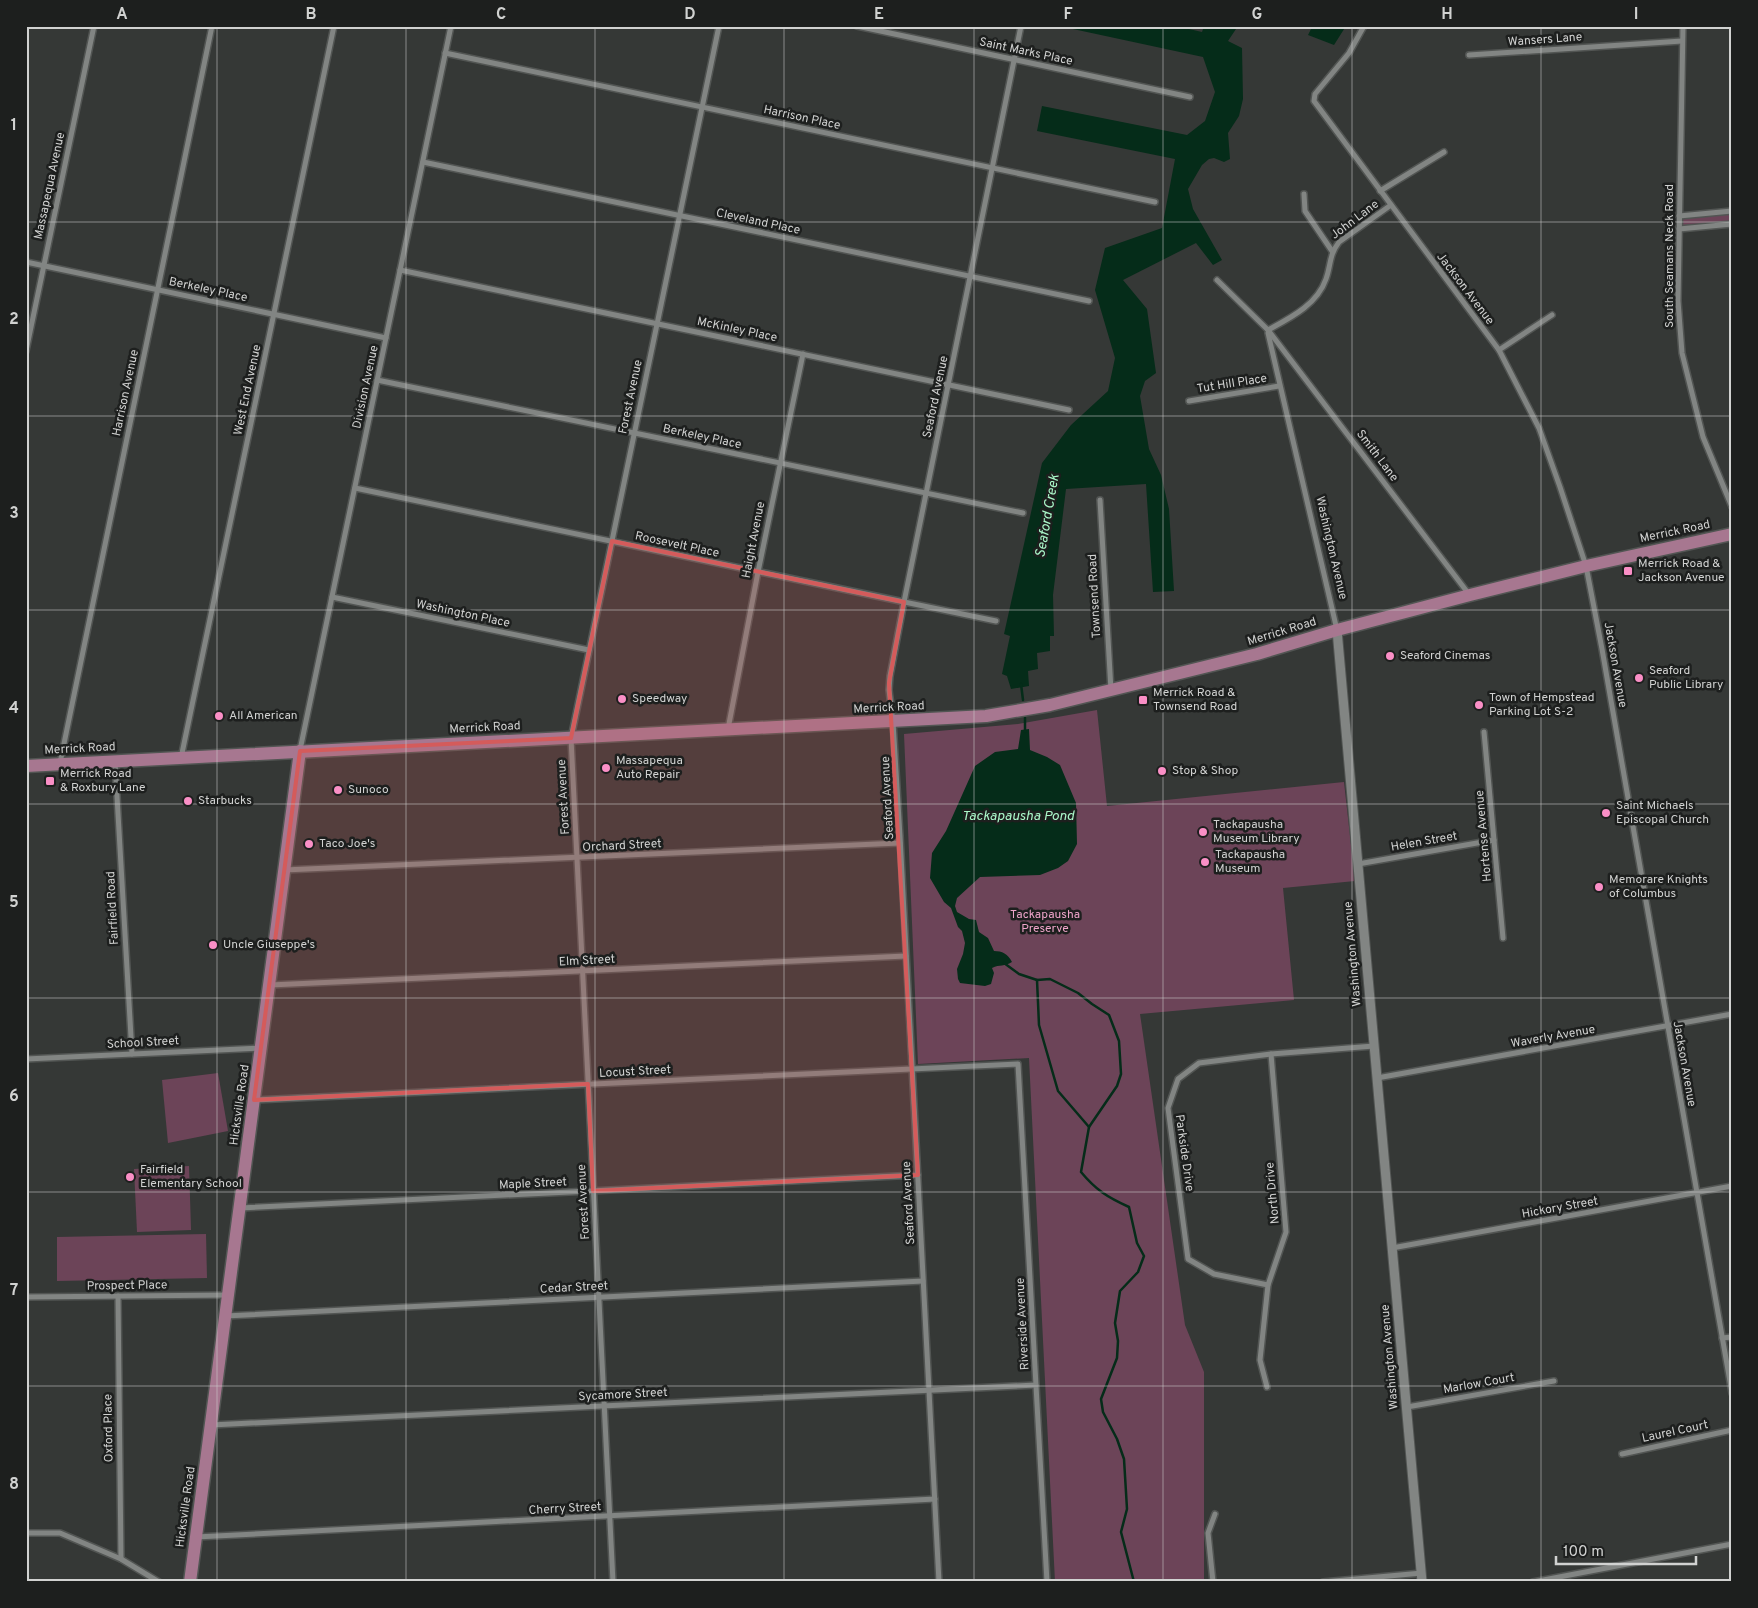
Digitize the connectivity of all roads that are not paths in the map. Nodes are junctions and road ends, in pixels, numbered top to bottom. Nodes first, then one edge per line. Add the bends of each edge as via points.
1 (94, 26) edge
2 (212, 26) edge
3 (334, 26) edge
4 (451, 26) edge
5 (719, 26) edge
6 (857, 26) edge
7 (1021, 26) edge
8 (1364, 26) edge
9 (1682, 26) edge
10 (1682, 41) junction
11 (445, 53) junction
12 (1470, 55) dead end
13 (1014, 60) junction
14 (1190, 97) dead end
15 (702, 107) junction
16 (1444, 152) dead end
17 (422, 162) junction
18 (992, 168) junction
19 (1380, 190) junction
20 (1304, 194) dead end
21 (1155, 202) dead end
22 (1391, 205) junction
23 (1732, 211) edge
24 (680, 216) junction
25 (1679, 216) junction
26 (1732, 224) edge
27 (1679, 229) junction
28 (1332, 251) junction
29 (26, 262) edge
30 (44, 266) junction
31 (400, 270) junction
32 (970, 276) junction
33 (1217, 280) dead end
34 (158, 290) junction
35 (1089, 301) dead end
36 (274, 314) junction
37 (1552, 315) dead end
38 (657, 324) junction
39 (1268, 330) junction
40 (386, 338) junction
41 (1499, 350) junction
42 (26, 351) edge
43 (803, 354) junction
44 (377, 380) junction
45 (948, 384) junction
46 (1279, 386) junction
47 (1189, 401) dead end
48 (1069, 410) dead end
49 (634, 433) junction
50 (780, 464) junction
51 (355, 488) junction
52 (926, 493) junction
53 (1100, 500) dead end
54 (1732, 507) edge
55 (1023, 513) dead end
56 (1732, 534) edge
57 (612, 542) junction
58 (1586, 566) junction
59 (758, 572) junction
60 (1470, 595) junction
61 (332, 597) junction
62 (904, 602) junction
63 (996, 621) dead end
64 (1337, 630) junction
65 (589, 650) junction
66 (1111, 690) junction
67 (893, 722) junction
68 (728, 730) junction
69 (1484, 732) dead end
70 (571, 738) junction
71 (300, 751) junction
72 (181, 758) junction
73 (115, 761) junction
74 (60, 764) junction
75 (26, 766) edge
76 (1494, 840) junction
77 (900, 843) junction
78 (577, 858) junction
79 (1358, 864) junction
80 (284, 870) junction
81 (1502, 938) dead end
82 (906, 956) junction
83 (582, 971) junction
84 (269, 985) junction
85 (1732, 1014) edge
86 (1668, 1026) junction
87 (1374, 1046) junction
88 (261, 1048) junction
89 (132, 1054) junction
90 (1271, 1054) junction
91 (26, 1059) edge
92 (1018, 1064) joint
93 (912, 1068) junction
94 (1377, 1078) junction
95 (588, 1084) junction
96 (254, 1100) junction
97 (918, 1175) junction
98 (1732, 1186) edge
99 (593, 1191) junction
100 (1697, 1193) junction
101 (240, 1208) junction
102 (1392, 1248) junction
103 (923, 1281) junction
104 (1268, 1285) junction
105 (228, 1295) junction
106 (118, 1296) junction
107 (598, 1297) junction
108 (26, 1298) edge
109 (226, 1316) junction
110 (1732, 1337) edge
111 (1722, 1338) junction
112 (1554, 1381) dead end
113 (1036, 1385) junction
114 (1266, 1387) dead end
115 (929, 1390) junction
116 (1732, 1393) edge
117 (604, 1406) junction
118 (1407, 1407) junction
119 (211, 1425) junction
120 (1732, 1430) edge
121 (1622, 1454) dead end
122 (935, 1499) junction
123 (1215, 1514) dead end
124 (609, 1517) junction
125 (26, 1533) edge
126 (196, 1536) junction
127 (1732, 1544) edge
128 (121, 1559) junction
129 (1422, 1578) edge
130 (159, 1582) edge
131 (190, 1582) edge
132 (613, 1582) edge
133 (939, 1582) edge
134 (1047, 1582) edge
135 (1213, 1582) edge
136 (1323, 1582) edge
137 (1533, 1582) edge

1 - 30 street, Massapequa Avenue
2 - 34 street, Harrison Avenue
3 - 36 street, West End Avenue
4 - 11 street, Division Avenue
5 - 15 street, Forest Avenue
6 - 13 street, Saint Marks Place
7 - 13 street, Seaford Avenue
8 - 19 street, Jackson Avenue via 1349,53 1315,94 1314,101
9 - 10 street, South Seamans Neck Road
10 - 12 street, Wansers Lane
10 - 25 street, South Seamans Neck Road
11 - 15 street, Harrison Place
11 - 17 street, Division Avenue
13 - 14 street, Saint Marks Place
13 - 18 street, Seaford Avenue
15 - 18 street, Harrison Place
15 - 24 street, Forest Avenue
16 - 19 street
17 - 24 street, Cleveland Place
17 - 31 street, Division Avenue
18 - 21 street, Harrison Place
18 - 32 street, Seaford Avenue
19 - 22 street, Jackson Avenue
20 - 28 street, John Lane via 1305,211
22 - 28 street, John Lane via 1339,242
22 - 41 street, Jackson Avenue
23 - 25 street
24 - 32 street, Cleveland Place
24 - 38 street, Forest Avenue
25 - 27 street, South Seamans Neck Road
26 - 27 street
27 - 54 street, South Seamans Neck Road via 1678,301 1682,353 1702,437
28 - 39 street, John Lane via 1327,278 1315,298 1299,312
29 - 30 street, Berkeley Place
30 - 34 street, Berkeley Place
30 - 42 street, Massapequa Avenue
31 - 38 street, McKinley Place
31 - 40 street, Division Avenue
32 - 35 street, Cleveland Place
32 - 45 street, Seaford Avenue
33 - 39 street, Smith Lane
34 - 36 street, Berkeley Place
34 - 74 street, Harrison Avenue
36 - 40 street, Berkeley Place
36 - 72 street, West End Avenue
37 - 41 street
38 - 43 street, McKinley Place
38 - 49 street, Forest Avenue
39 - 46 street, Washington Avenue
39 - 60 street, Smith Lane
40 - 44 street, Division Avenue
41 - 58 street, Jackson Avenue via 1539,428
43 - 45 street, McKinley Place
43 - 50 street, Haight Avenue
44 - 49 street, Berkeley Place
44 - 51 street, Division Avenue
45 - 48 street, McKinley Place
45 - 52 street, Seaford Avenue
46 - 47 street, Tut Hill Place
46 - 64 street, Washington Avenue
49 - 50 street, Berkeley Place
49 - 57 street, Forest Avenue
50 - 52 street, Berkeley Place
50 - 59 street, Haight Avenue
51 - 57 street, Roosevelt Place
51 - 61 street, Division Avenue
52 - 55 street, Berkeley Place
52 - 62 street, Seaford Avenue
53 - 66 street, Townsend Road
56 - 58 main road, Merrick Road
57 - 59 street, Roosevelt Place
57 - 65 street, Forest Avenue
58 - 60 main road, Merrick Road
58 - 86 street, Jackson Avenue
59 - 62 street, Roosevelt Place
59 - 68 street, Haight Avenue
60 - 64 main road, Merrick Road
61 - 65 street, Washington Place
61 - 71 street, Division Avenue
62 - 63 street, Roosevelt Place
62 - 67 street, Seaford Avenue via 889,683
64 - 66 main road, Merrick Road via 1257,654
64 - 79 street, Washington Avenue
65 - 70 street, Forest Avenue
66 - 67 main road, Merrick Road via 1045,707 986,716
67 - 68 main road, Merrick Road
67 - 77 street, Seaford Avenue
68 - 70 main road, Merrick Road
69 - 76 street, Hortense Avenue
70 - 71 main road, Merrick Road
70 - 78 street, Forest Avenue
71 - 72 main road, Merrick Road
71 - 80 main road, Hicksville Road
72 - 73 main road, Merrick Road
73 - 74 main road, Merrick Road
73 - 89 street, Fairfield Road
74 - 75 main road, Merrick Road
76 - 79 street, Helen Street
76 - 81 street, Hortense Avenue
77 - 78 street, Orchard Street
77 - 82 street, Seaford Avenue
78 - 80 street, Orchard Street
78 - 83 street, Forest Avenue
79 - 87 street, Washington Avenue
80 - 84 main road, Hicksville Road
82 - 83 street, Elm Street
82 - 93 street, Seaford Avenue
83 - 84 street, Elm Street
83 - 95 street, Forest Avenue
84 - 88 main road, Hicksville Road
85 - 86 street, Waverly Avenue
86 - 94 street, Waverly Avenue
86 - 100 street, Jackson Avenue
87 - 90 street, Parkside Drive
87 - 94 street, Washington Avenue
88 - 89 street, School Street
88 - 96 main road, Hicksville Road
89 - 91 street, School Street
90 - 104 street, North Drive via 1286,1232
90 - 104 street, Parkside Drive via 1199,1063 1178,1079 1168,1108 1188,1259 1214,1274
92 - 93 street, Locust Street
92 - 113 street, Riverside Avenue
93 - 95 street, Locust Street
93 - 97 street, Seaford Avenue
94 - 102 street, Washington Avenue
95 - 96 street, Locust Street
95 - 99 street, Forest Avenue
96 - 101 main road, Hicksville Road
97 - 99 street, Maple Street
97 - 103 street, Seaford Avenue
98 - 100 street, Hickory Street
99 - 101 street, Maple Street
99 - 107 street, Forest Avenue
100 - 102 street, Hickory Street
100 - 111 street, Jackson Avenue
101 - 105 main road, Hicksville Road
102 - 118 street, Washington Avenue
103 - 107 street, Cedar Street
103 - 115 street, Seaford Avenue
104 - 114 street, North Drive via 1260,1360
105 - 106 street, Prospect Place
105 - 109 main road, Hicksville Road
106 - 108 street, Prospect Place
106 - 128 street, Oxford Place
107 - 109 street, Cedar Street
107 - 117 street, Forest Avenue
109 - 119 main road, Hicksville Road
110 - 111 street
111 - 116 street, Jackson Avenue
112 - 118 street, Marlow Court
113 - 115 street, Sycamore Street
113 - 134 street, Riverside Avenue
115 - 117 street, Sycamore Street
115 - 122 street, Seaford Avenue
117 - 119 street, Sycamore Street
117 - 124 street, Forest Avenue
118 - 129 street, Washington Avenue
119 - 126 main road, Hicksville Road
120 - 121 street, Laurel Court
122 - 124 street, Cherry Street
122 - 133 street, Seaford Avenue
123 - 135 street via 1208,1533
124 - 126 street, Cherry Street
124 - 132 street, Forest Avenue
125 - 128 street via 60,1533
126 - 131 main road, Hicksville Road
127 - 137 street
128 - 130 street
129 - 136 street

